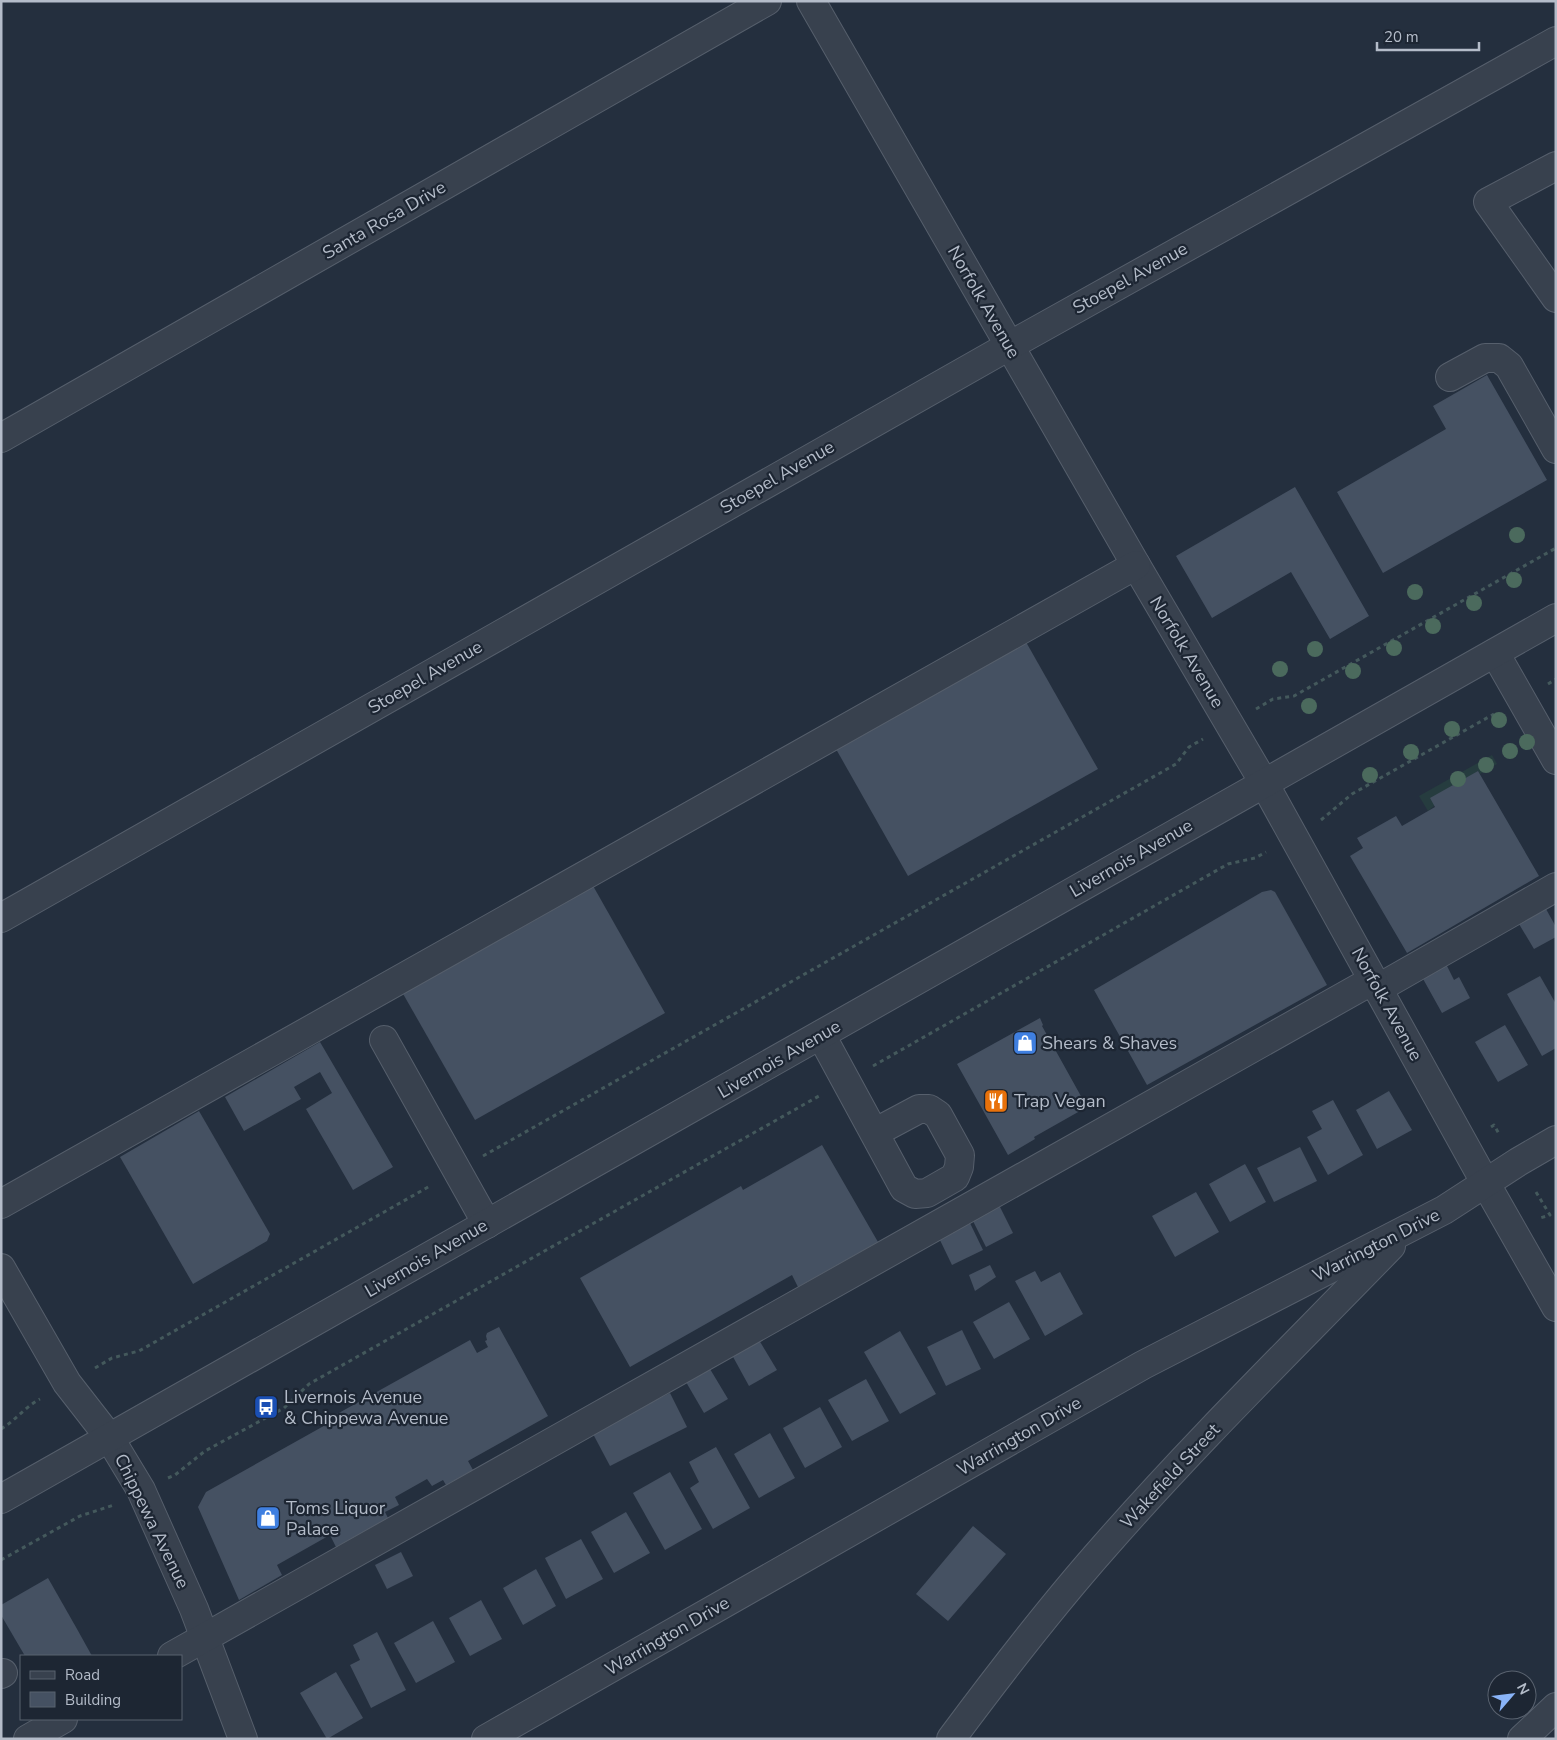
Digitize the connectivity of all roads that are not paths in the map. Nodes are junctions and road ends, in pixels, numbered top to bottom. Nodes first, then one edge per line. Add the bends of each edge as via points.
1 (766, 1) edge
2 (811, 1) edge
3 (1556, 41) edge
4 (1556, 166) edge
5 (1556, 298) edge
6 (1009, 346) junction
7 (1450, 377) dead end
8 (1, 438) edge
9 (1556, 449) edge
10 (1136, 566) junction
11 (1556, 618) edge
12 (1495, 653) junction
13 (1554, 751) edge
14 (1264, 783) junction
15 (1556, 887) edge
16 (1, 918) edge
17 (1375, 984) junction
18 (821, 1035) junction
19 (384, 1040) dead end
20 (874, 1133) dead end
21 (1556, 1140) edge
22 (1486, 1184) junction
23 (1, 1204) edge
24 (487, 1224) junction
25 (1407, 1229) junction
26 (1, 1268) edge
27 (1556, 1307) edge
28 (109, 1437) junction
29 (1, 1499) edge
30 (205, 1638) junction
31 (174, 1655) edge
32 (1556, 1707) edge
33 (61, 1720) edge
34 (28, 1739) edge
35 (243, 1739) edge
36 (486, 1739) edge
37 (951, 1739) edge
38 (1522, 1739) edge

1 - 8 street, Santa Rosa Drive
2 - 6 street, Norfolk Avenue
3 - 6 street, Stoepel Avenue
4 - 5 street via 1488,202
6 - 10 street, Norfolk Avenue
6 - 16 street, Stoepel Avenue
7 - 9 street via 1485,358 1499,358 1509,366
10 - 14 street, Norfolk Avenue
10 - 23 street
11 - 12 street, Livernois Avenue
12 - 13 street
12 - 14 street, Livernois Avenue
14 - 17 street, Norfolk Avenue
14 - 18 street, Livernois Avenue
15 - 17 street
17 - 22 street, Norfolk Avenue
17 - 30 street
18 - 20 street
18 - 24 street, Livernois Avenue
19 - 24 street
21 - 22 street, Warrington Drive
22 - 25 street, Warrington Drive
22 - 27 street, Norfolk Avenue
24 - 28 street, Livernois Avenue
25 - 36 street, Warrington Drive via 1143,1365
25 - 37 street, Wakefield Street via 1167,1477 1103,1548 1022,1644
26 - 28 street, Chippewa Avenue via 67,1383
28 - 29 street, Livernois Avenue
28 - 30 street, Chippewa Avenue via 141,1490
30 - 31 street
30 - 35 street, Chippewa Avenue
32 - 38 street
33 - 34 street

